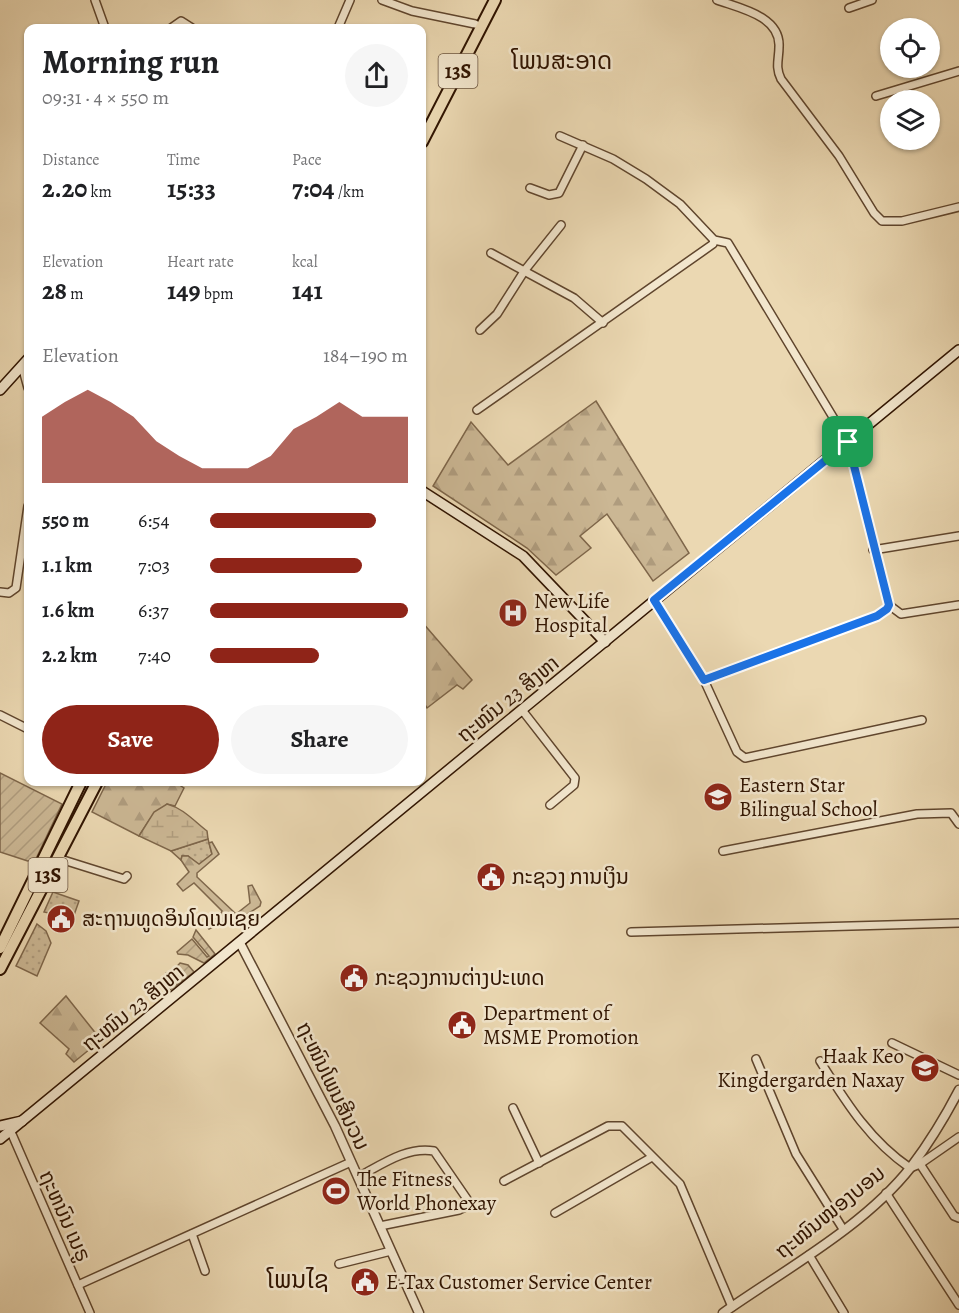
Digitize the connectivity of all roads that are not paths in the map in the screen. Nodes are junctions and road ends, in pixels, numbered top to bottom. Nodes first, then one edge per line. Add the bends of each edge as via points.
1 (350, 0) edge
2 (382, 0) edge
3 (487, 0) edge
4 (495, 0) edge
5 (717, 0) edge
6 (872, 0) edge
7 (98, 2) edge
8 (849, 9) dead end
9 (104, 24) edge
10 (340, 24) edge
11 (475, 24) junction
12 (959, 71) edge
13 (876, 96) dead end
14 (426, 118) edge
15 (426, 134) edge
16 (560, 136) dead end
17 (583, 145) junction
18 (530, 188) dead end
19 (959, 207) edge
20 (561, 225) dead end
21 (714, 240) junction
22 (491, 253) dead end
23 (525, 270) junction
24 (603, 323) junction
25 (480, 330) dead end
26 (959, 350) edge
27 (24, 363) edge
28 (0, 390) edge
29 (477, 410) dead end
30 (848, 442) junction
31 (426, 494) edge
32 (24, 532) edge
33 (959, 536) edge
34 (873, 550) junction
35 (0, 592) edge
36 (654, 600) junction
37 (889, 605) junction
38 (959, 605) edge
39 (604, 642) junction
40 (704, 680) junction
41 (522, 710) junction
42 (0, 715) edge
43 (922, 720) dead end
44 (24, 727) edge
45 (79, 786) edge
46 (95, 786) edge
47 (550, 805) dead end
48 (959, 824) edge
49 (723, 851) dead end
50 (57, 858) junction
51 (127, 876) dead end
52 (959, 924) edge
53 (16, 928) junction
54 (631, 932) dead end
55 (240, 943) junction
56 (0, 948) edge
57 (0, 969) edge
58 (892, 1043) dead end
59 (756, 1059) dead end
60 (820, 1061) dead end
61 (959, 1075) edge
62 (959, 1090) edge
63 (513, 1108) dead end
64 (24, 1121) junction
65 (0, 1126) edge
66 (11, 1132) junction
67 (959, 1137) edge
68 (0, 1139) edge
69 (652, 1157) junction
70 (351, 1162) junction
71 (539, 1163) junction
72 (920, 1164) junction
73 (910, 1168) junction
74 (358, 1177) junction
75 (504, 1181) dead end
76 (886, 1193) junction
77 (555, 1213) dead end
78 (959, 1218) edge
79 (380, 1226) junction
80 (843, 1229) junction
81 (192, 1234) junction
82 (391, 1251) junction
83 (809, 1255) junction
84 (339, 1264) dead end
85 (205, 1271) dead end
86 (78, 1285) junction
87 (959, 1305) edge
88 (732, 1307) junction
89 (90, 1313) edge
90 (419, 1313) edge
91 (723, 1313) edge
92 (844, 1313) edge

1 - 10 street
2 - 11 street via 412,11
3 - 11 highway, 13S
4 - 15 highway, 13S
5 - 19 street via 760,16 775,28 781,78 882,221 902,221
6 - 8 street
7 - 9 street
11 - 14 highway, 13S
12 - 13 street
16 - 17 street
17 - 18 street via 559,193 549,195
17 - 21 street via 646,179 680,204
20 - 23 street
21 - 24 street
21 - 30 street via 728,243
22 - 23 street
23 - 24 street via 574,298
23 - 25 street via 498,314
24 - 29 street
26 - 30 main road, ຖະໜົນ 23 ສິງຫາ
27 - 28 main road
30 - 34 street
30 - 36 main road, ຖະໜົນ 23 ສິງຫາ
31 - 39 main road via 524,556
32 - 35 street via 15,590
33 - 34 street
34 - 37 street
36 - 39 main road, ຖະໜົນ 23 ສິງຫາ
36 - 40 street
37 - 38 street via 901,614
37 - 40 street via 877,616
39 - 41 main road, ຖະໜົນ 23 ສິງຫາ
40 - 43 street via 737,752 745,758
41 - 47 street via 575,778 574,785
41 - 55 main road, ຖະໜົນ 23 ສິງຫາ
42 - 44 street
45 - 53 highway, 13S
46 - 50 highway, 13S
48 - 49 street via 951,813 917,814
50 - 51 street via 124,879
50 - 53 highway, 13S
52 - 54 street
53 - 56 highway, 13S
53 - 57 highway, 13S
55 - 64 main road, ຖະໜົນ 23 ສິງຫາ
55 - 70 street, ຖະໜົນໂພນສີນວນ
58 - 61 street
59 - 80 street via 796,1154
60 - 73 street via 862,1126 889,1154
62 - 73 street, ຖະໜົນໜອງບອນ via 945,1118
63 - 71 street
64 - 65 main road, ຖະໜົນ 23 ສິງຫາ
64 - 66 main road, ຖະໜົນ 23 ສິງຫາ
66 - 68 main road, ຖະໜົນ 23 ສິງຫາ
66 - 86 street, ຖະຫນົນ ເນຣູ
67 - 72 street
69 - 71 street via 622,1126 615,1124
69 - 77 street
69 - 88 street via 680,1184
70 - 74 street, ຖະໜົນໂພນສີນວນ
70 - 81 street
71 - 75 street
72 - 73 street
72 - 78 street
73 - 76 street, ຖະໜົນໜອງບອນ
74 - 79 street, ຖະໜົນໂພນສີນວນ
74 - 79 street via 410,1151 434,1151 467,1199 464,1209
76 - 80 street, ຖະໜົນໜອງບອນ
76 - 87 street
79 - 82 street, ຖະໜົນໂພນສີນວນ
80 - 83 street, ຖະໜົນໜອງບອນ
81 - 85 street
81 - 86 street
82 - 84 street
82 - 90 street, ຖະໜົນໂພນສີນວນ
83 - 88 street, ຖະໜົນໜອງບອນ
83 - 92 street
86 - 89 street, ຖະຫນົນ ເນຣູ
88 - 91 street, ຖະໜົນໜອງບອນ

